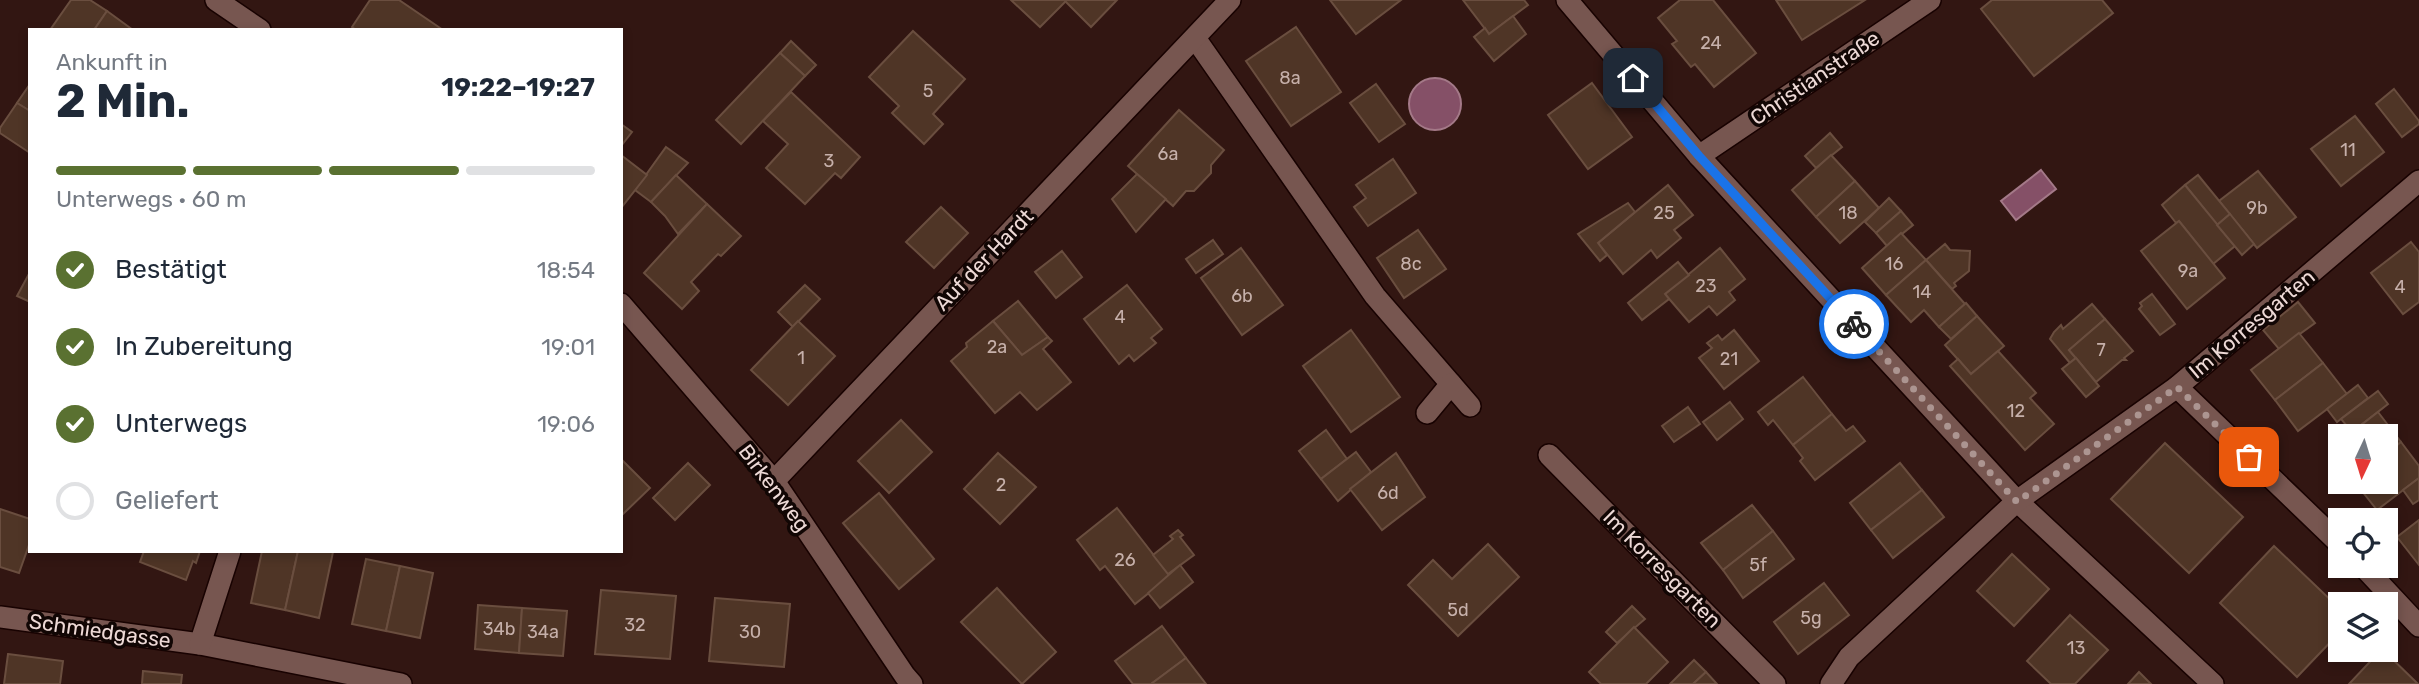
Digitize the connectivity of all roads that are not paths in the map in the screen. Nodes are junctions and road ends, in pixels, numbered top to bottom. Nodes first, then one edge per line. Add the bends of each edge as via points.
1 (216, 0) edge
2 (1230, 0) edge
3 (1567, 0) edge
4 (1930, 0) edge
5 (257, 28) edge
6 (1195, 38) junction
7 (1699, 156) junction
8 (2419, 181) edge
9 (623, 306) edge
10 (1451, 384) junction
11 (2177, 387) junction
12 (1471, 407) dead end
13 (1427, 413) dead end
14 (1549, 455) dead end
15 (774, 481) junction
16 (2017, 502) junction
17 (2328, 532) edge
18 (229, 553) edge
19 (2374, 578) edge
20 (0, 617) edge
21 (2419, 626) edge
22 (200, 644) junction
23 (401, 684) edge
24 (912, 684) edge
25 (1775, 684) edge
26 (1831, 684) edge
27 (2213, 684) edge

1 - 5 street
2 - 6 street, Auf der Hardt
3 - 7 street
4 - 7 street, Christianstraße
6 - 10 street via 1375,296
6 - 15 street, Auf der Hardt
7 - 16 street
8 - 11 street, Im Korresgarten
9 - 15 street, Birkenweg
10 - 12 street
10 - 13 street
11 - 16 street, Im Korresgarten
11 - 17 street
14 - 25 street, Im Korresgarten
15 - 24 street, Birkenweg
16 - 26 street, Im Korresgarten via 1849,657
16 - 27 street
18 - 22 street, Schmiedgasse
19 - 21 street
20 - 22 street, Schmiedgasse
22 - 23 street, Schmiedgasse

